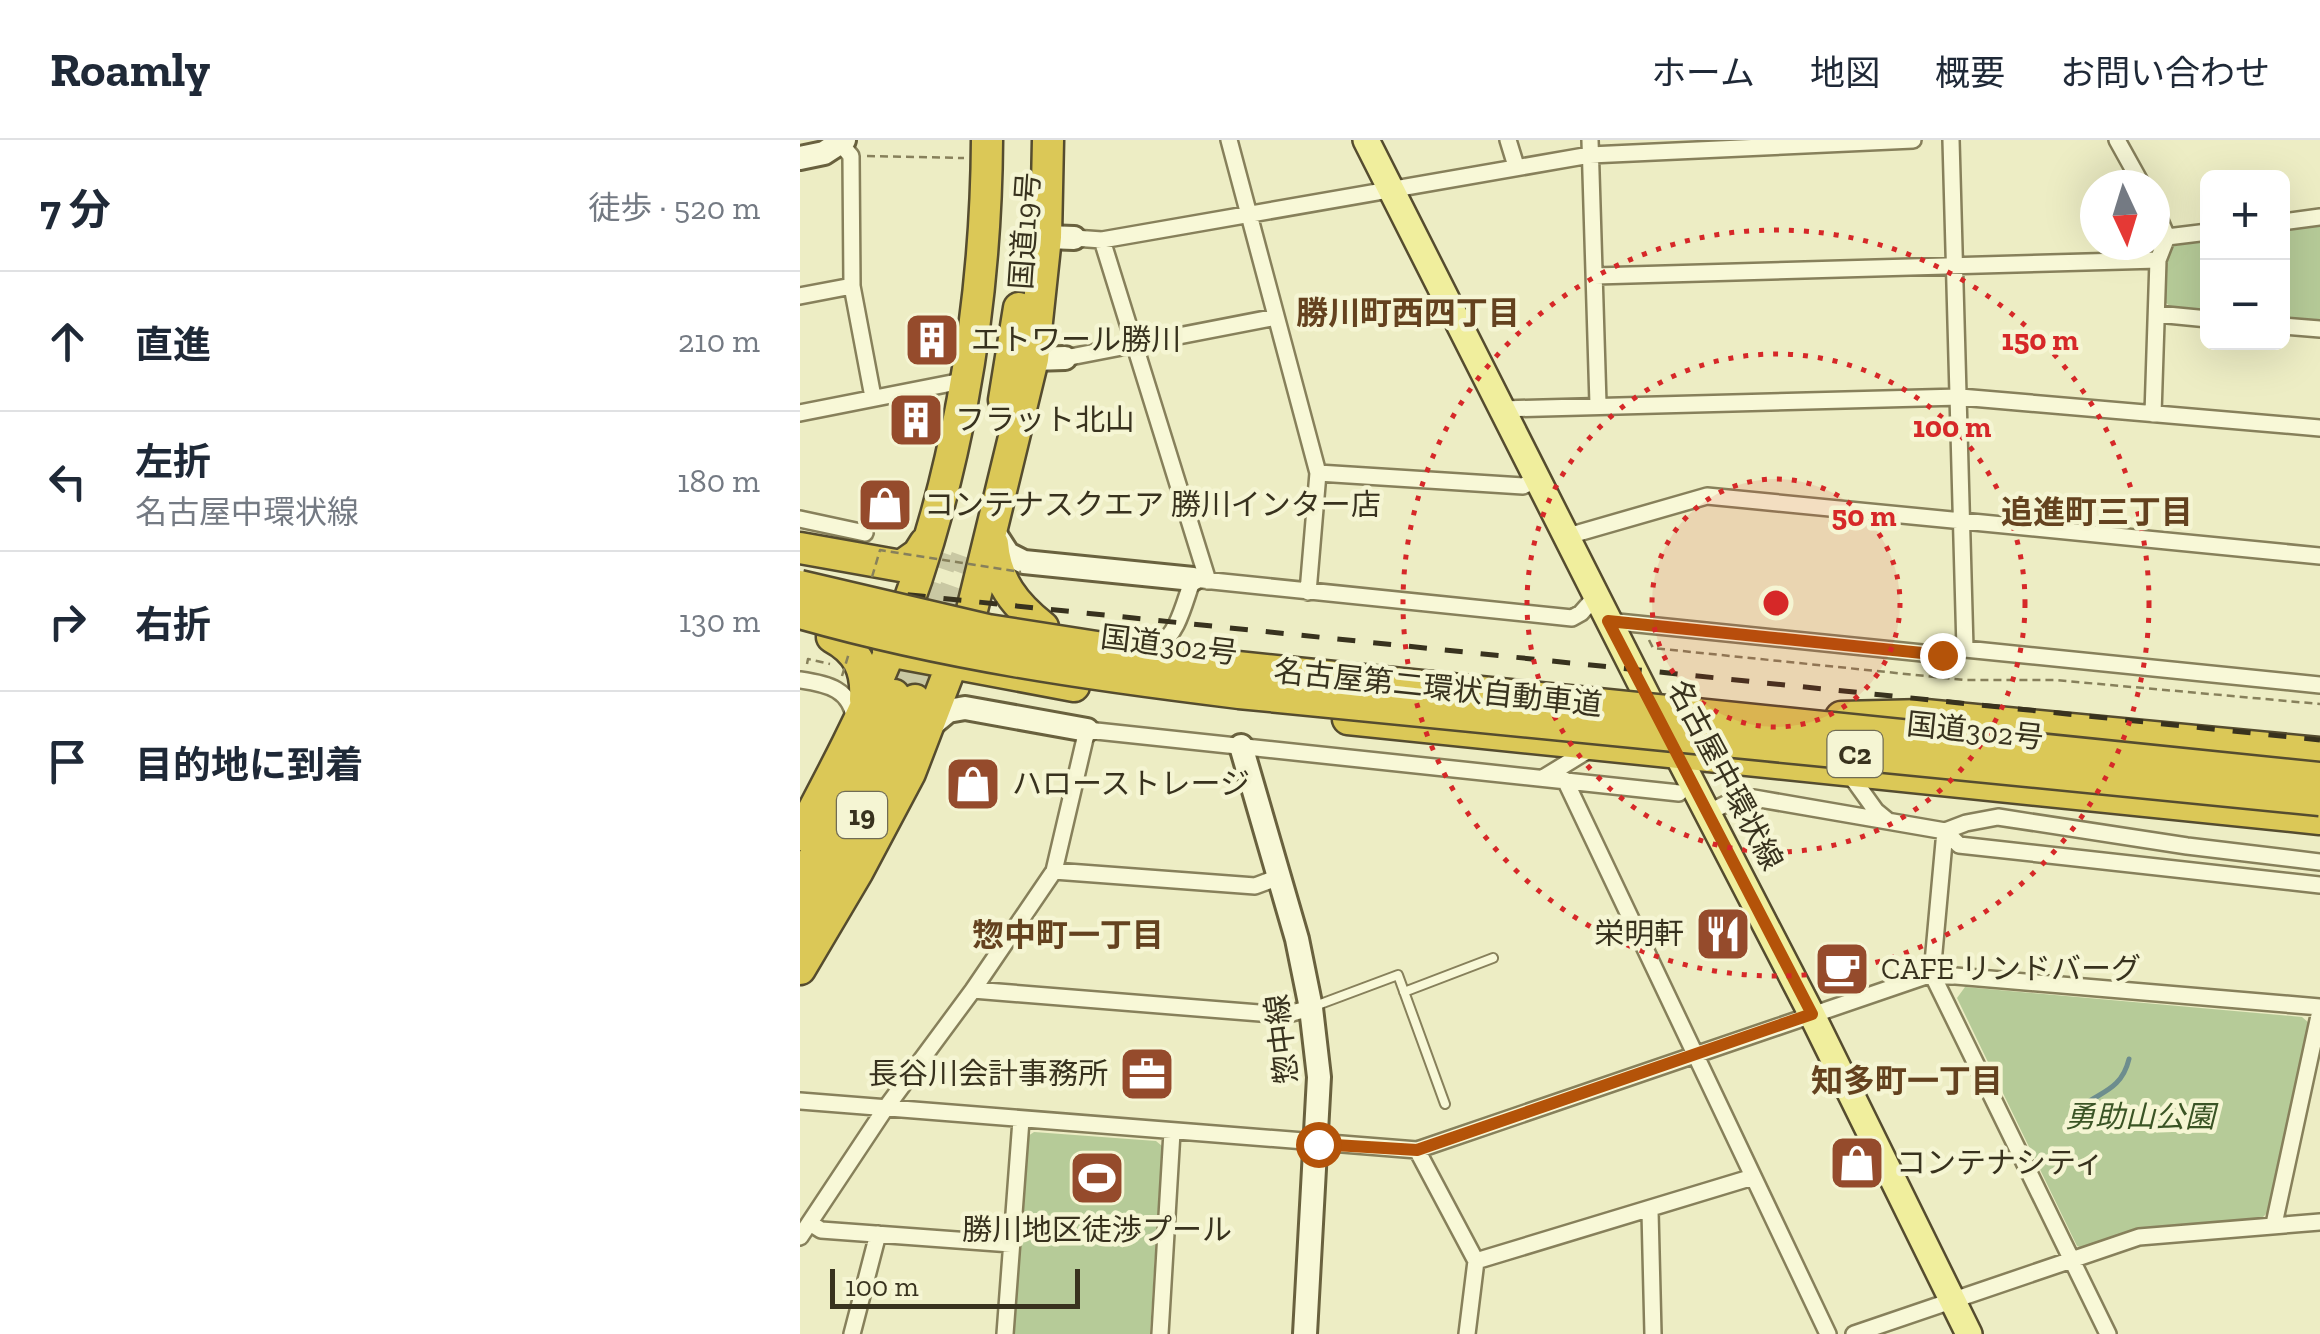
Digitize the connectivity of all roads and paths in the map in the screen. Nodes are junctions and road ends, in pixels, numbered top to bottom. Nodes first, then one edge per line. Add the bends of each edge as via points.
1 (1030, 140) edge
2 (1048, 140) edge
3 (1229, 140) edge
4 (1366, 140) edge
5 (1508, 140) edge
6 (1914, 140) edge
7 (1951, 140) edge
8 (2117, 140) edge
9 (993, 146) edge
10 (845, 147) edge
11 (1590, 148) edge
12 (800, 158) edge
13 (1516, 166) junction
14 (2134, 170) edge
15 (1390, 189) junction
16 (1249, 215) junction
17 (2320, 218) edge
18 (2290, 221) edge
19 (2200, 233) edge
20 (2170, 237) edge
21 (1060, 238) junction
22 (1102, 240) junction
23 (2158, 260) joint
24 (1955, 267) junction
25 (1595, 276) junction
26 (852, 286) junction
27 (800, 296) edge
28 (2157, 314) junction
29 (1276, 317) junction
30 (2200, 318) edge
31 (2290, 327) edge
32 (2320, 329) edge
33 (1133, 342) junction
34 (1065, 358) joint
35 (1034, 359) junction
36 (967, 380) junction
37 (873, 397) junction
38 (1960, 397) junction
39 (1598, 404) junction
40 (1502, 409) junction
41 (800, 412) edge
42 (2153, 414) junction
43 (2320, 428) edge
44 (1318, 473) junction
45 (1538, 478) junction
46 (800, 519) edge
47 (1962, 520) junction
48 (993, 531) junction
49 (865, 532) dead end
50 (1568, 536) junction
51 (800, 548) edge
52 (956, 553) junction
53 (2320, 556) edge
54 (1021, 572) dead end
55 (800, 573) edge
56 (872, 578) dead end
57 (1201, 580) junction
58 (800, 586) edge
59 (1308, 592) junction
60 (1596, 596) junction
61 (800, 598) edge
62 (800, 613) edge
63 (1608, 621) junction
64 (1642, 624) junction
65 (800, 628) edge
66 (1042, 628) junction
67 (923, 632) junction
68 (832, 637) junction
69 (1158, 645) junction
70 (1965, 649) junction
71 (840, 667) dead end
72 (803, 673) edge
73 (1005, 675) junction
74 (2320, 685) edge
75 (1647, 696) junction
76 (2320, 704) edge
77 (900, 708) junction
78 (1841, 717) junction
79 (1087, 730) junction
80 (1597, 745) junction
81 (1240, 746) junction
82 (1679, 754) junction
83 (2320, 754) edge
84 (2320, 766) edge
85 (1847, 771) junction
86 (1543, 778) junction
87 (2320, 778) edge
88 (1565, 780) junction
89 (1679, 793) dead end
90 (2320, 800) edge
91 (1708, 812) junction
92 (1890, 822) junction
93 (2309, 826) edge
94 (1945, 831) junction
95 (800, 835) edge
96 (2320, 862) edge
97 (1054, 870) junction
98 (1280, 878) junction
99 (800, 883) edge
100 (2320, 885) edge
101 (800, 926) edge
102 (1494, 958) dead end
103 (800, 969) edge
104 (1932, 974) junction
105 (972, 990) junction
106 (1404, 992) junction
107 (1311, 1008) junction
108 (2320, 1010) edge
109 (1812, 1014) junction
110 (1694, 1054) junction
111 (800, 1101) edge
112 (1445, 1104) dead end
113 (885, 1109) junction
114 (1021, 1120) junction
115 (1172, 1132) junction
116 (1318, 1144) junction
117 (1417, 1150) junction
118 (1753, 1177) junction
119 (1650, 1210) junction
120 (810, 1222) junction
121 (2320, 1222) edge
122 (2274, 1224) junction
123 (878, 1234) junction
124 (800, 1237) edge
125 (1012, 1244) junction
126 (2072, 1260) junction
127 (1476, 1261) junction
128 (1953, 1300) junction
129 (852, 1334) edge
130 (1005, 1334) edge
131 (1160, 1334) edge
132 (1305, 1334) edge
133 (1468, 1334) edge
134 (1653, 1334) edge
135 (1828, 1334) edge
136 (1854, 1334) edge
137 (1970, 1334) edge
138 (2108, 1334) edge

1 - 52 highway, 国道19号 via 1018,320 998,430
2 - 21 highway
3 - 16 street
4 - 15 main road, 名古屋中環状線
5 - 13 street
6 - 11 street
7 - 24 street
8 - 14 street
9 - 10 path
9 - 36 highway
9 - 52 highway, 国道19号 via 1005,206 992,336
10 - 12 street
10 - 26 street
11 - 13 street
11 - 25 street
13 - 15 street
15 - 16 street
15 - 40 main road, 名古屋中環状線
16 - 22 street
16 - 29 street
17 - 18 street
19 - 20 street
21 - 22 street
21 - 35 highway
22 - 33 street
23 - 24 street
23 - 28 street
24 - 25 street
24 - 38 street
25 - 39 street
26 - 27 street
26 - 37 street
28 - 30 street
28 - 42 street
29 - 33 street
29 - 44 street
31 - 32 street
33 - 34 street
33 - 57 street
34 - 35 street
35 - 48 highway
36 - 37 street
36 - 52 highway
37 - 41 street
38 - 39 street
38 - 42 street
38 - 47 street
39 - 40 street
40 - 45 main road, 名古屋中環状線
42 - 43 street
44 - 45 street via 1523,486
44 - 59 street
45 - 50 main road, 名古屋中環状線
46 - 49 street
47 - 50 street via 1707,496
47 - 53 street
47 - 70 street
48 - 52 highway
48 - 57 street via 1008,554 1024,562
48 - 66 highway via 1006,590
50 - 60 main road, 名古屋中環状線
51 - 52 highway via 901,566 918,554
52 - 67 highway
52 - 67 highway
54 - 56 path, bridge via 880,550
55 - 67 highway, 国道302号
57 - 59 street
57 - 69 street
58 - 87 highway, 名古屋第二環状自動車道 / C2, bridge via 988,630 1198,662
59 - 60 street via 1572,618
60 - 63 main road, 名古屋中環状線
61 - 67 highway via 843,618
62 - 90 highway, 名古屋第二環状自動車道 / C2, bridge via 953,650 1144,682
63 - 64 street
63 - 75 main road, 名古屋中環状線
64 - 70 street via 1942,655
64 - 76 path via 1653,648 1964,680 2055,680
65 - 68 highway, 国道302号
66 - 67 highway, 国道302号
66 - 69 highway, 国道302号
67 - 68 highway, 国道302号
67 - 73 highway, 国道302号
67 - 77 highway
67 - 77 highway
68 - 77 highway via 861,663 866,686
69 - 75 highway, 国道302号
70 - 74 street
71 - 72 path via 808,659
72 - 77 street via 842,692 854,710
73 - 77 highway via 966,680
73 - 80 highway, 国道302号
75 - 78 highway, 国道302号
75 - 82 main road, 名古屋中環状線
77 - 79 street via 965,708
77 - 95 highway
77 - 99 highway, 19
77 - 101 highway, 19 via 869,801
77 - 103 highway via 884,825
78 - 83 highway via 1926,715
78 - 84 highway, 国道302号
79 - 81 street
79 - 97 street
80 - 82 highway, 国道302号
80 - 86 street
81 - 86 street
81 - 98 street, 惣中線
82 - 85 highway, 国道302号
82 - 91 main road, 名古屋中環状線
85 - 92 street
85 - 93 highway, 国道302号 via 2124,798
86 - 88 street
88 - 89 street
88 - 110 street
91 - 92 street via 1754,798
91 - 109 main road, 名古屋中環状線
92 - 94 street
94 - 96 street via 1998,817
94 - 100 street via 1959,846
94 - 104 street
97 - 98 street via 1255,886
97 - 105 street
98 - 107 street, 惣中線
102 - 106 lane
104 - 108 street
104 - 109 street
104 - 126 street
105 - 107 street via 1284,1015
105 - 113 street
106 - 107 lane via 1398,975
106 - 112 lane
107 - 116 street, 惣中線
108 - 122 street
109 - 110 street
109 - 128 main road, 名古屋中環状線
110 - 117 street
110 - 118 street
111 - 113 street
113 - 114 street
113 - 120 street
114 - 115 street
114 - 125 street
115 - 116 street
115 - 131 street
116 - 117 street
116 - 132 street, 惣中線
117 - 127 street
118 - 119 street
118 - 135 street
119 - 127 street
119 - 134 street
120 - 123 street via 821,1230
120 - 124 street
121 - 122 street
122 - 126 street via 2139,1237
123 - 125 street
123 - 129 street
125 - 130 street
126 - 128 street
126 - 138 street
127 - 133 street
128 - 136 street
128 - 137 main road, 名古屋中環状線

